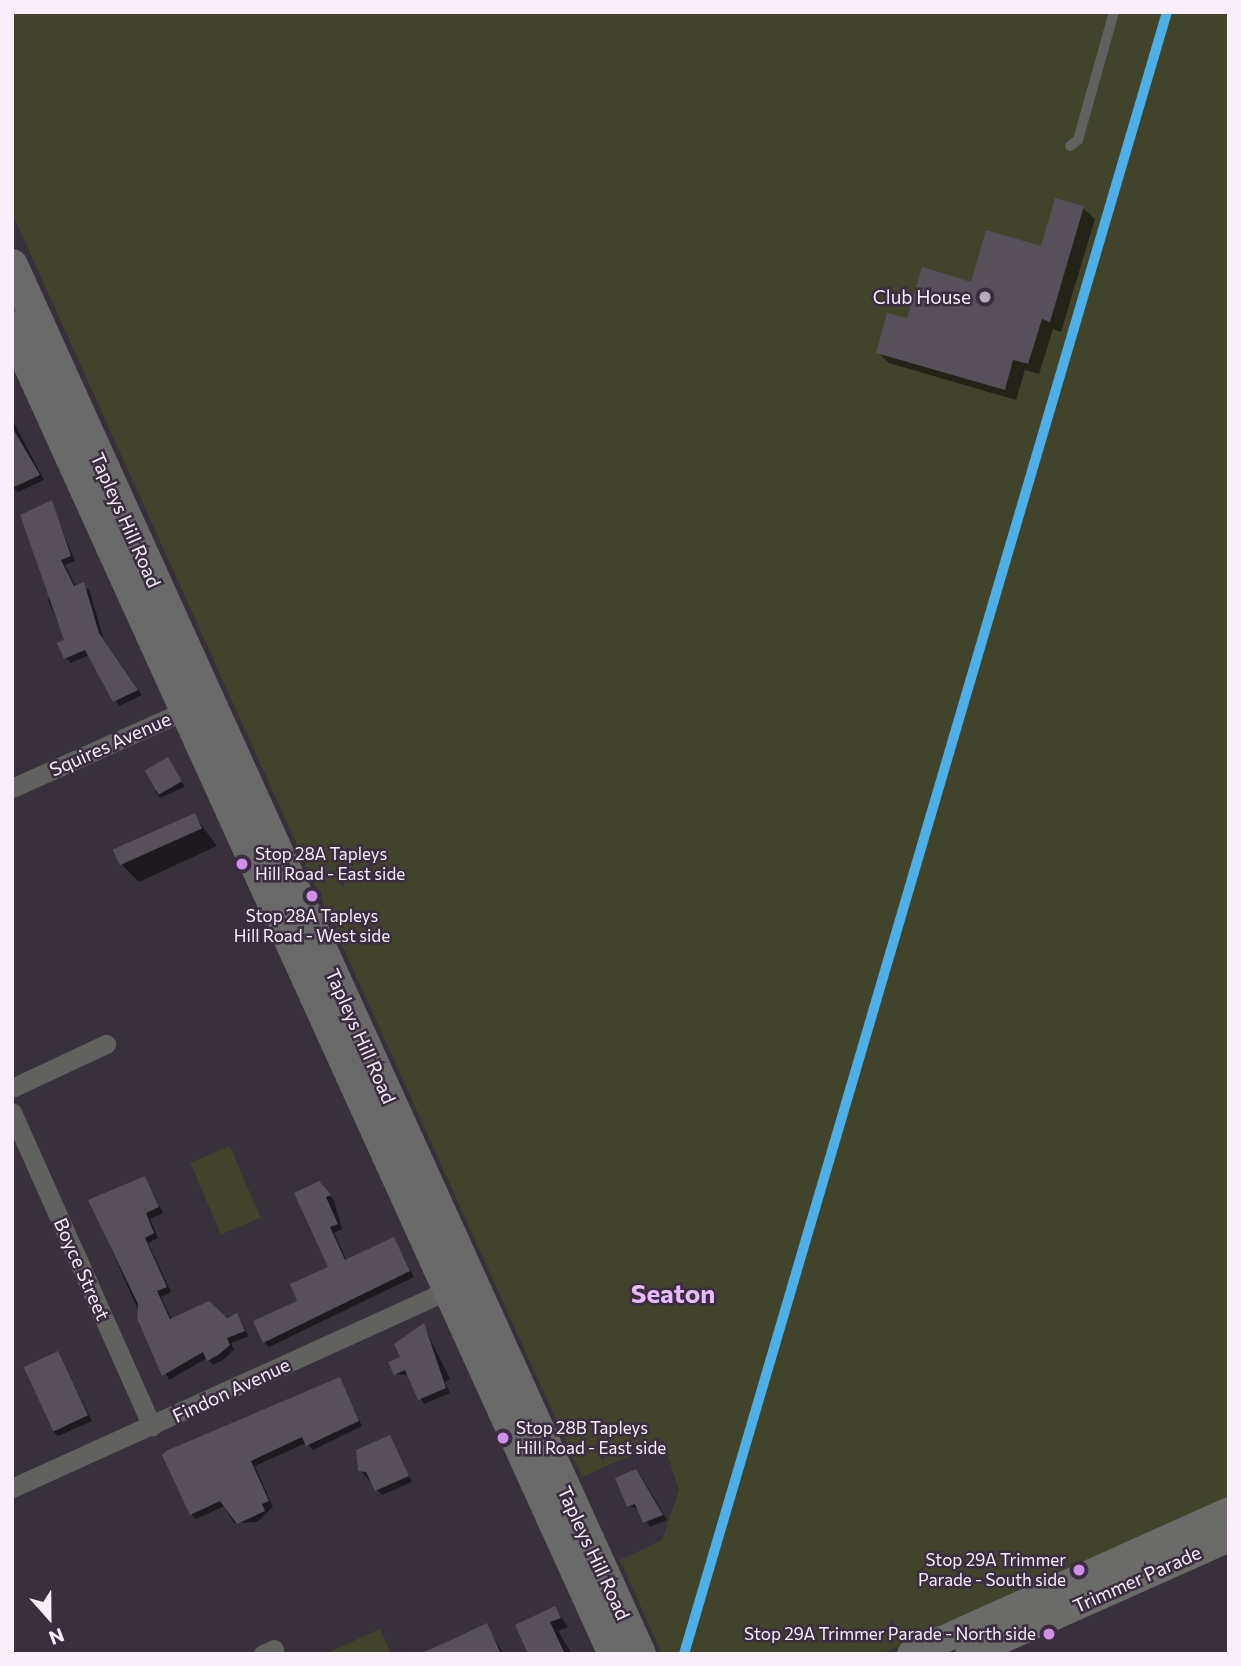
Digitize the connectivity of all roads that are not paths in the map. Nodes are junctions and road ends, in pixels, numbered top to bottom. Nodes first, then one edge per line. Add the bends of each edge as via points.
1 (1114, 12) edge
2 (1070, 146) dead end
3 (12, 265) edge
4 (12, 327) edge
5 (197, 705) junction
6 (12, 788) edge
7 (106, 1044) dead end
8 (12, 1087) edge
9 (12, 1112) edge
10 (449, 1290) junction
11 (152, 1426) junction
12 (12, 1488) edge
13 (1229, 1511) edge
14 (1229, 1538) edge
15 (614, 1654) edge
16 (640, 1654) edge
17 (911, 1654) edge
18 (968, 1654) edge

1 - 2 lane via 1078,140
3 - 5 main road, Tapleys Hill Road
4 - 5 main road, Tapleys Hill Road
5 - 6 street, Squires Avenue
5 - 10 main road, Tapleys Hill Road
5 - 16 main road, Tapleys Hill Road
7 - 8 street
9 - 11 street, Boyce Street
10 - 11 street, Findon Avenue
10 - 15 main road, Tapleys Hill Road
11 - 12 street, Findon Avenue
13 - 17 main road, Trimmer Parade
14 - 18 main road, Trimmer Parade

